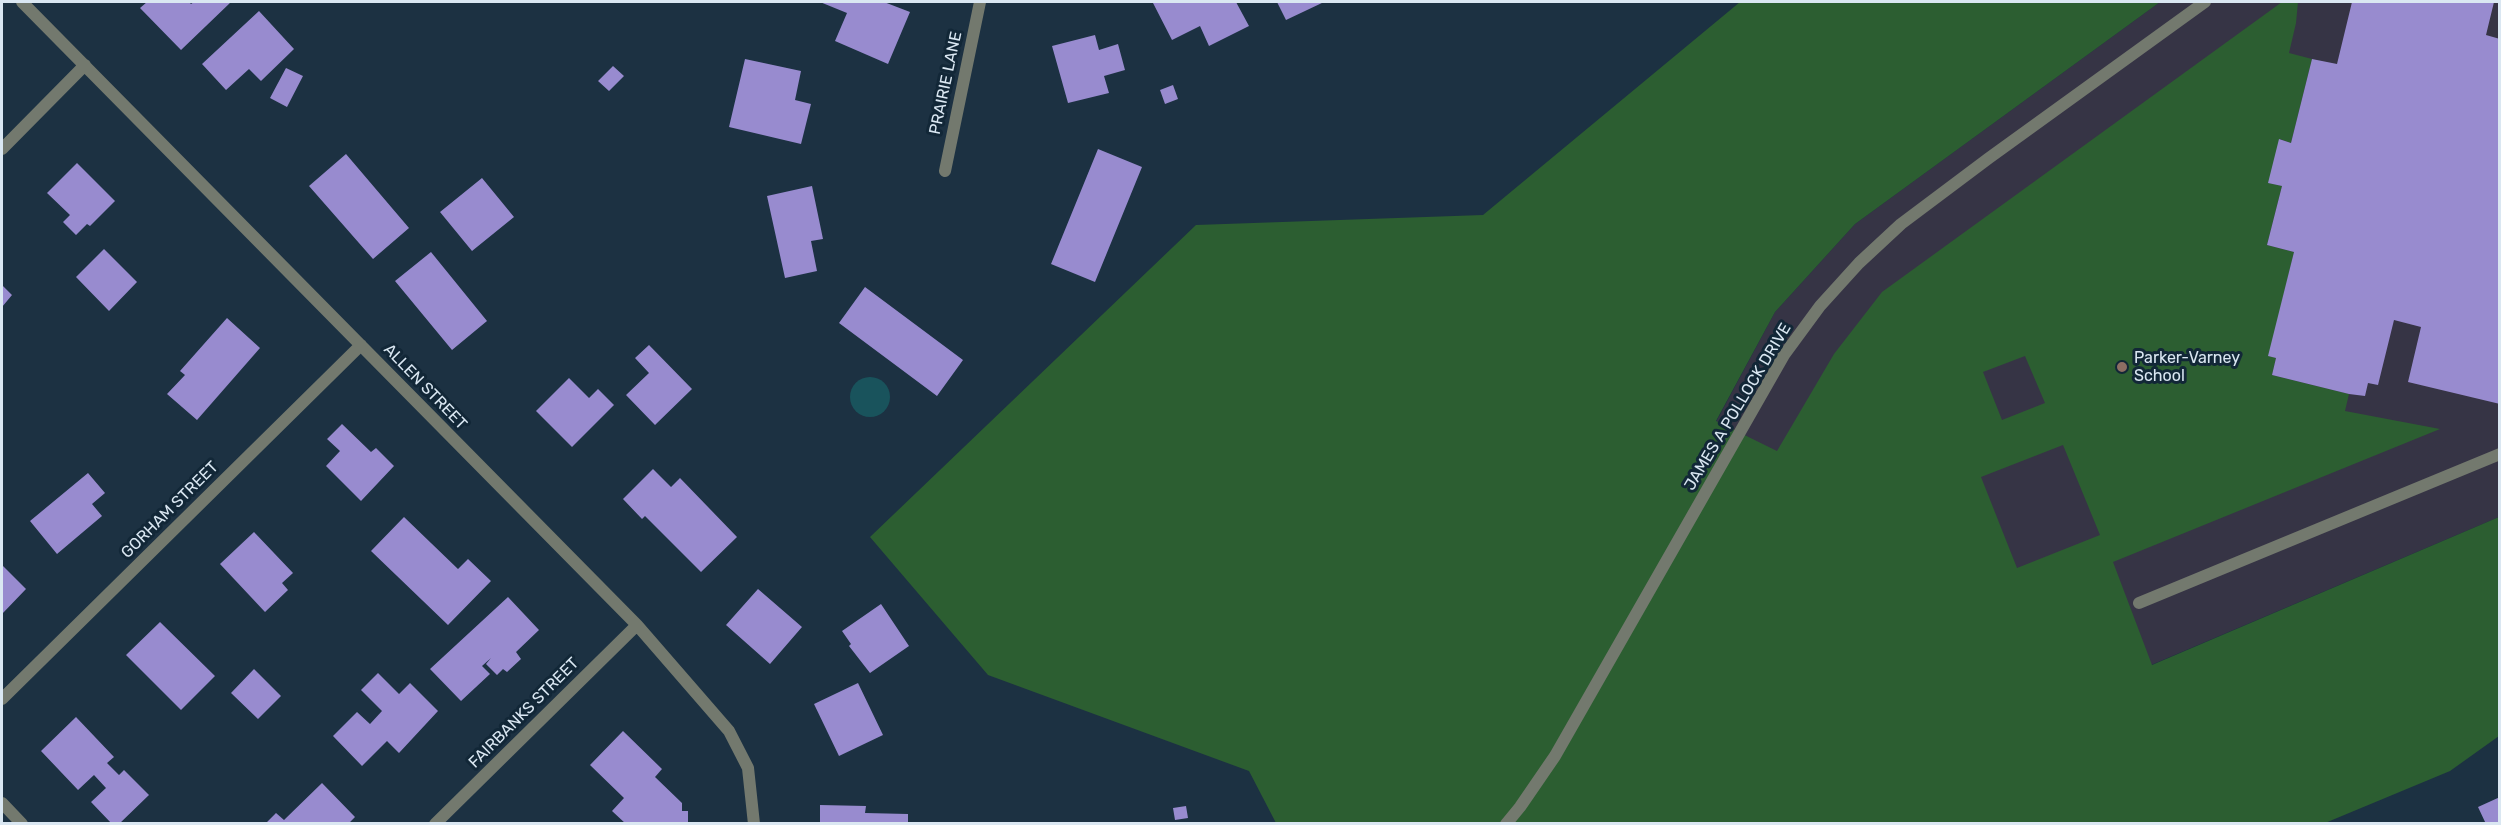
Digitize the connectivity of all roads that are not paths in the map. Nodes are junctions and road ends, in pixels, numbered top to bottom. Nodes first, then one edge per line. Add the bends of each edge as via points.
1 (22, 2) edge
2 (980, 2) edge
3 (2205, 2) edge
4 (85, 65) junction
5 (2, 149) edge
6 (945, 171) dead end
7 (361, 345) junction
8 (2499, 454) edge
9 (2139, 603) dead end
10 (637, 626) junction
11 (2, 699) edge
12 (2, 803) edge
13 (22, 824) edge
14 (435, 824) edge
15 (754, 824) edge
16 (1506, 824) edge

1 - 4 street, ALLEN STREET
2 - 6 street, PRAIRIE LANE
3 - 16 street, JAMES A POLLOCK DRIVE via 1901,224 1820,306 1784,355 1555,756
4 - 5 street
4 - 7 street, ALLEN STREET
7 - 10 street, ALLEN STREET
7 - 11 street, GORHAM STREET
8 - 9 street
10 - 14 street, FAIRBANKS STREET
10 - 15 street, ALLEN STREET via 729,731 748,768
12 - 13 street

